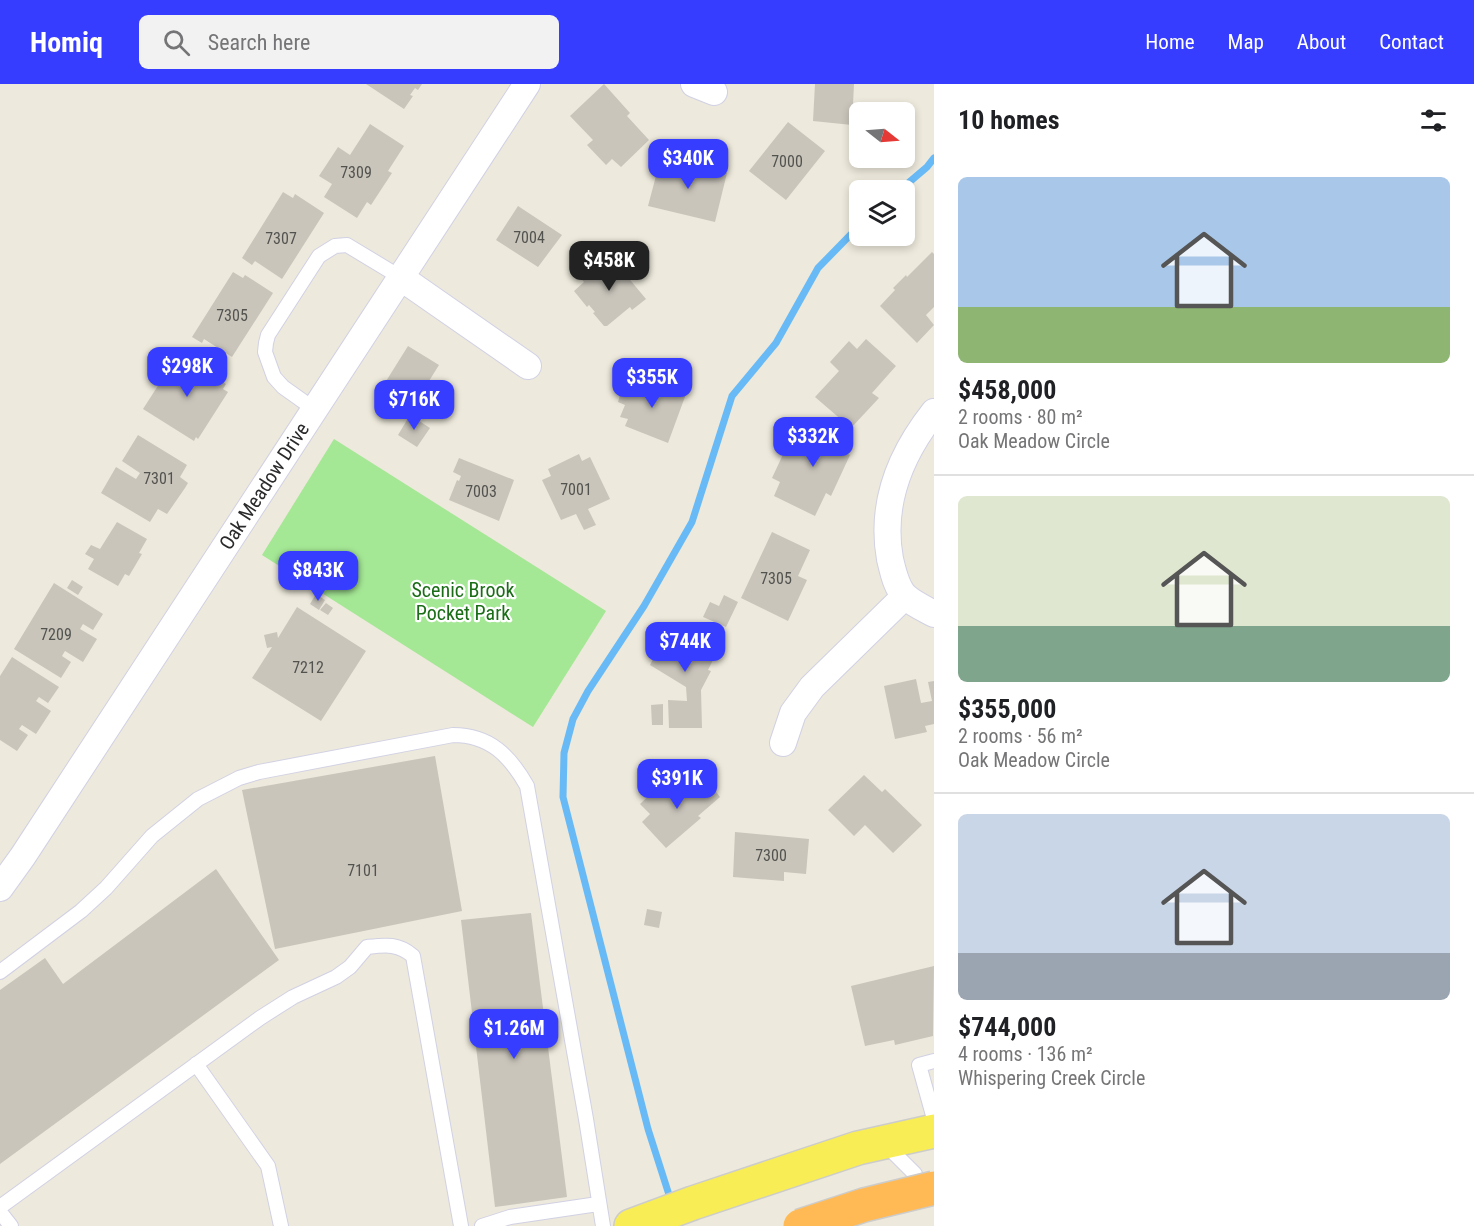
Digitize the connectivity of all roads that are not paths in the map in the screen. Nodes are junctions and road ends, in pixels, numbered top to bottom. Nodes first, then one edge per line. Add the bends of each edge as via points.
1 (527, 84) edge
2 (400, 277) junction
3 (528, 366) dead end
4 (314, 410) junction
5 (934, 412) edge
6 (905, 596) junction
7 (934, 614) edge
8 (783, 743) dead end
9 (0, 888) edge
10 (0, 972) edge
11 (934, 1061) edge
12 (196, 1064) junction
13 (934, 1119) edge
14 (934, 1131) edge
15 (884, 1142) junction
16 (925, 1181) edge
17 (598, 1204) junction
18 (0, 1207) edge
19 (0, 1212) edge
20 (638, 1223) edge
21 (11, 1226) edge
22 (281, 1226) edge
23 (461, 1226) edge
24 (482, 1226) edge
25 (603, 1226) edge
26 (800, 1226) edge

1 - 2 street, Oak Meadow Drive
2 - 3 street
2 - 4 street, Oak Meadow Drive
2 - 4 lane via 347,245 325,250 315,261 268,335 265,352 274,377
4 - 9 street, Oak Meadow Drive
5 - 6 street via 918,433 899,471 888,508 893,575
6 - 7 street
6 - 8 street via 812,687 793,713
10 - 17 lane via 81,911 152,836 198,799 238,778 453,735 485,741 516,767 527,786
11 - 13 lane via 919,1065
12 - 18 lane
12 - 22 lane via 268,1166
12 - 23 lane via 293,997 336,977 367,947 386,944 405,949 413,956
14 - 15 main road
15 - 16 lane
15 - 20 main road
16 - 26 highway, bridge
17 - 24 lane via 510,1217
17 - 25 lane
19 - 21 lane

